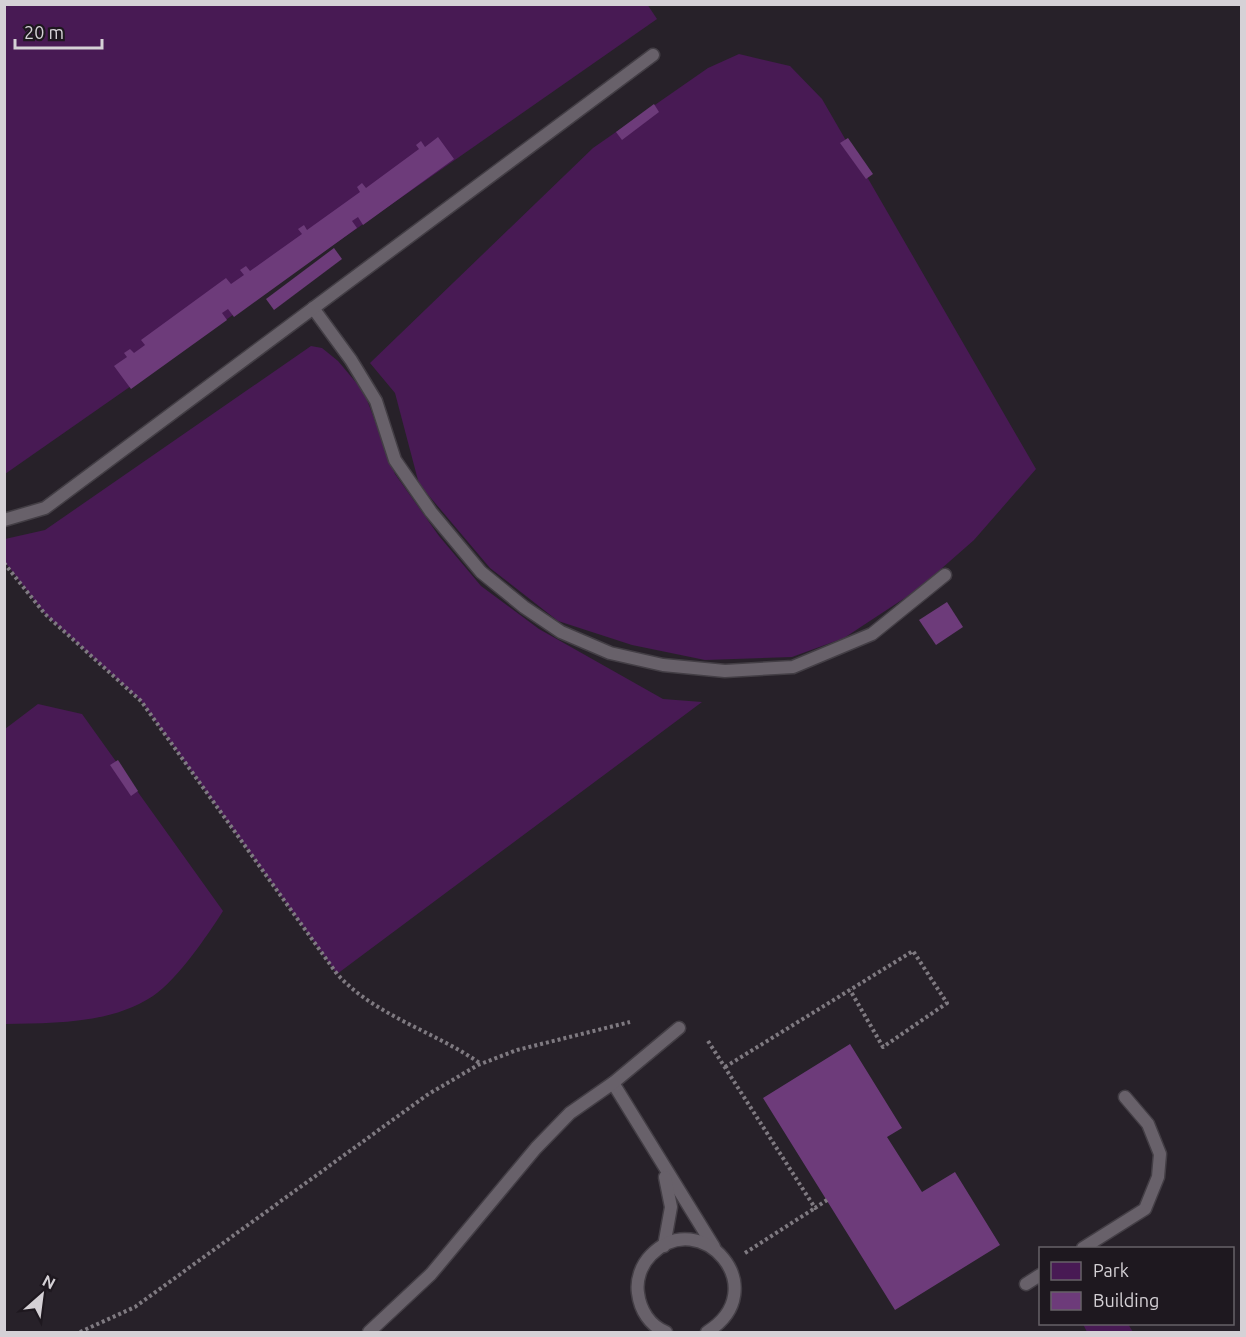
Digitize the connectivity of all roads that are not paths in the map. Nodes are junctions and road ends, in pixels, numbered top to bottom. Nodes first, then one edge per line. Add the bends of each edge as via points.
1 (653, 55) dead end
2 (313, 308) junction
3 (4, 520) edge
4 (945, 575) dead end
5 (679, 1028) dead end
6 (613, 1083) junction
7 (1125, 1097) dead end
8 (659, 1159) junction
9 (664, 1246) junction
10 (1085, 1247) edge
11 (714, 1248) junction
12 (1039, 1276) edge
13 (1026, 1284) dead end
14 (369, 1332) edge
15 (666, 1332) edge
16 (707, 1332) edge

1 - 2 lane
2 - 3 lane via 45,508
2 - 4 lane via 376,401 395,460 431,512 481,572 561,632 610,653 663,665 725,671 793,667 872,634
5 - 6 lane
6 - 8 lane
6 - 14 lane via 570,1113 431,1274
7 - 10 lane via 1148,1124 1160,1154 1158,1177 1145,1209
8 - 9 lane via 671,1207
8 - 11 lane
9 - 11 lane via 686,1240
9 - 15 lane via 645,1261 637,1291 640,1307 649,1320
11 - 16 lane via 728,1264 735,1286 734,1301 728,1314
12 - 13 lane

